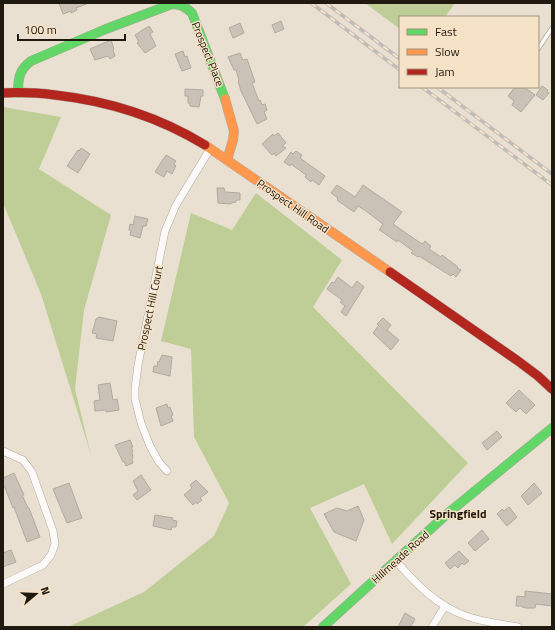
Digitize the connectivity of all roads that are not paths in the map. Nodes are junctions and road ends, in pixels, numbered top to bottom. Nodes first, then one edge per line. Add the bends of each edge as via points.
1 (552, 28) edge
2 (539, 48) edge
3 (3, 92) edge
4 (18, 93) junction
5 (210, 149) junction
6 (227, 160) junction
7 (552, 389) edge
8 (552, 428) edge
9 (3, 451) edge
10 (167, 471) dead end
11 (396, 561) junction
12 (3, 584) edge
13 (445, 606) junction
14 (323, 627) edge
15 (432, 627) edge
16 (518, 627) edge

1 - 2 lane
3 - 4 street, Prospect Hill Road
4 - 5 street, Prospect Hill Road via 82,99 128,109 184,133
4 - 6 street, Prospect Place via 20,71 31,61 138,16 178,4 192,13 224,92 234,131
5 - 6 street, Prospect Hill Road
5 - 10 street, Prospect Hill Court via 176,205 165,231 138,365 135,400 141,423 156,456
6 - 7 street, Prospect Hill Road via 518,361
8 - 11 street, Hillmeade Road via 447,514
9 - 12 street via 23,460 32,472 53,531 55,544 43,565
11 - 13 street via 421,588
11 - 14 street, Hillmeade Road
13 - 15 street
13 - 16 street via 467,617

